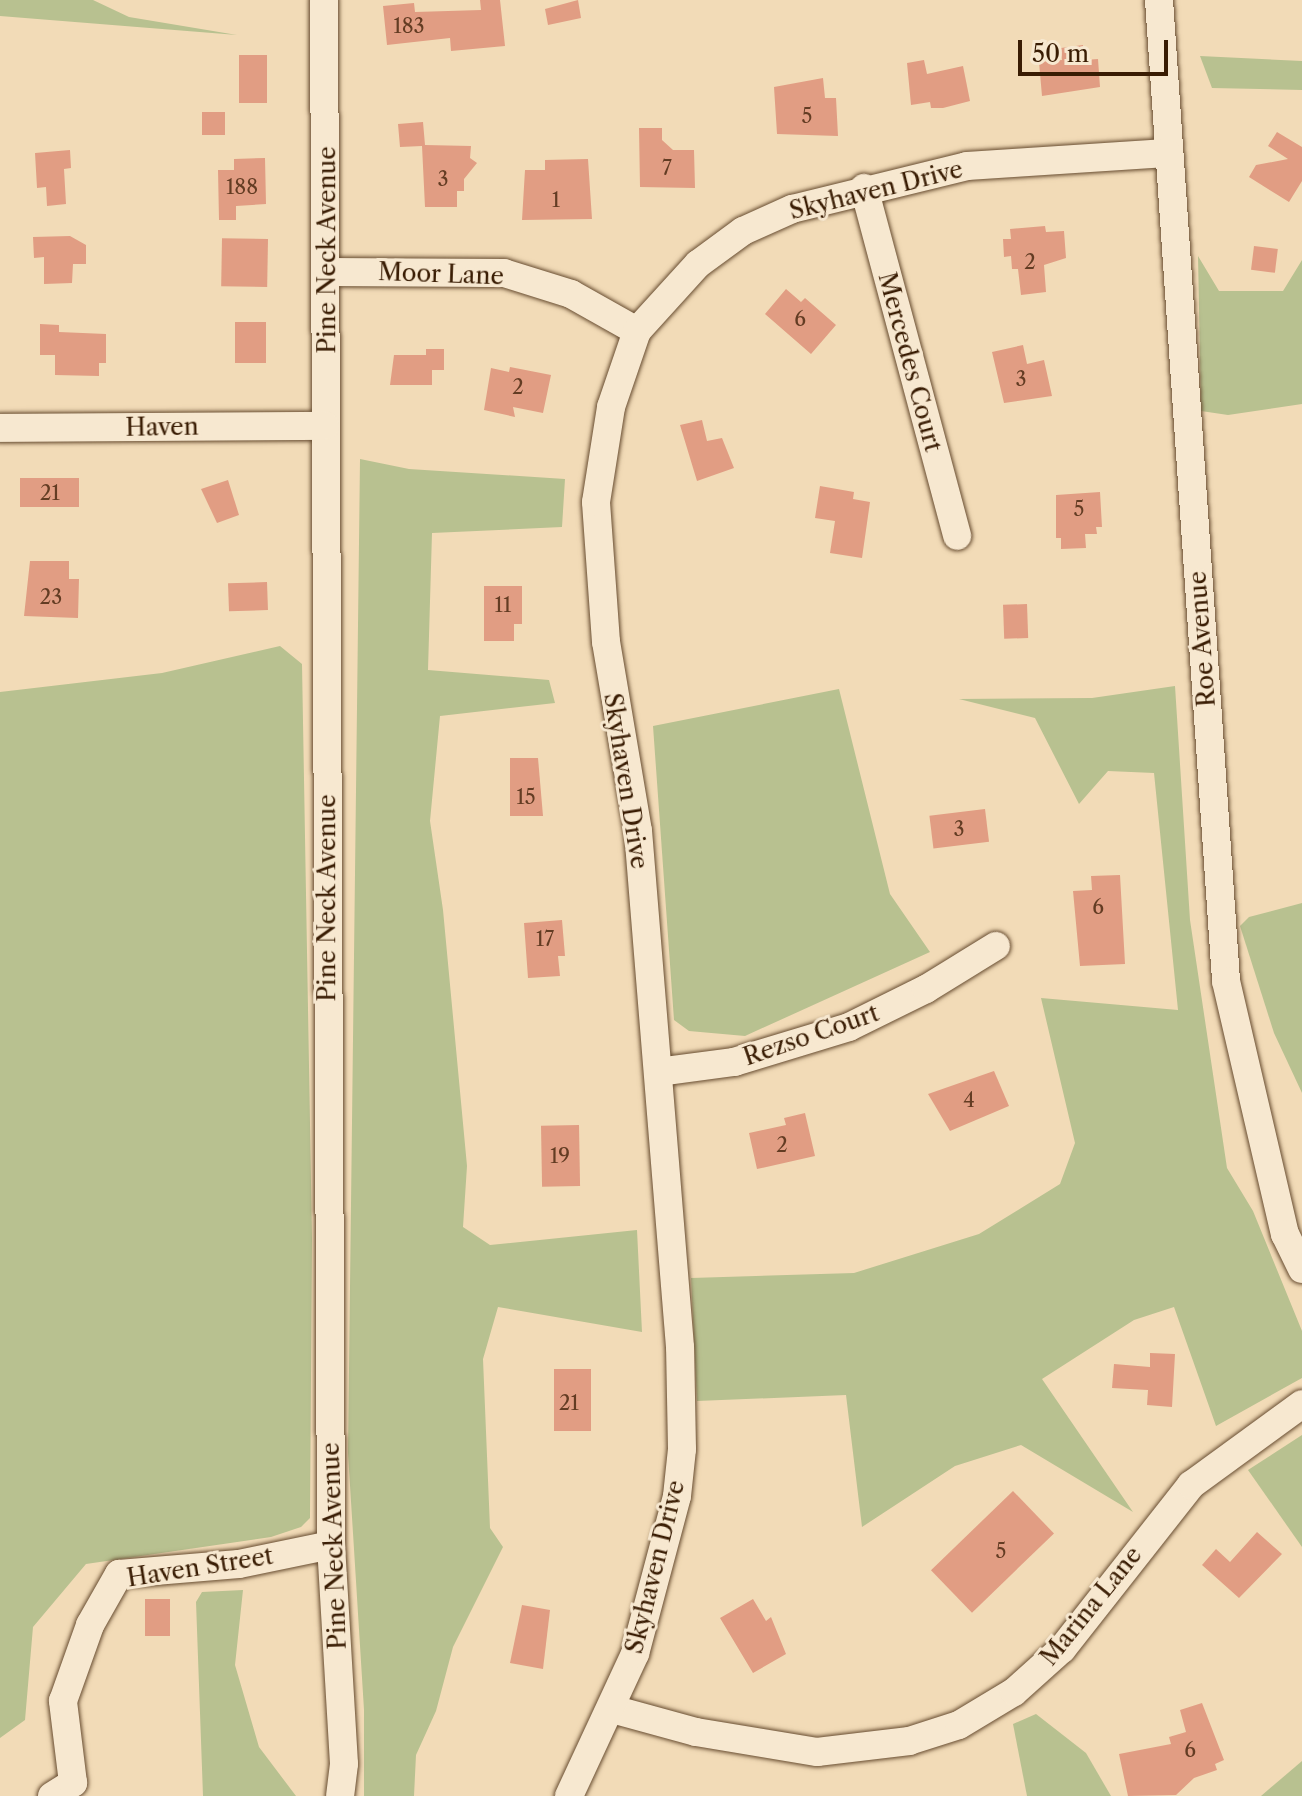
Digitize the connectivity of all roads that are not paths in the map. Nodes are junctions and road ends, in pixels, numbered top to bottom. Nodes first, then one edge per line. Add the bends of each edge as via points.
1 (324, 0) edge
2 (1159, 0) edge
3 (1167, 153) junction
4 (864, 188) junction
5 (328, 272) junction
6 (637, 331) junction
7 (325, 426) junction
8 (0, 428) edge
9 (957, 536) dead end
10 (996, 946) dead end
11 (658, 1072) junction
12 (1302, 1269) edge
13 (1302, 1404) edge
14 (331, 1545) junction
15 (612, 1709) junction
16 (52, 1796) edge
17 (340, 1796) edge
18 (569, 1796) edge

1 - 5 street, Pine Neck Avenue
2 - 3 street, Roe Avenue
3 - 4 street, Skyhaven Drive via 967,166
3 - 12 street, Roe Avenue via 1226,981 1285,1234
4 - 6 street, Skyhaven Drive via 792,209 743,231 698,264
4 - 9 street, Mercedes Court
5 - 6 street, Moor Lane via 504,273 571,294
5 - 7 street, Pine Neck Avenue
6 - 11 street, Skyhaven Drive via 611,407 596,502 607,655 638,831
7 - 8 street, Haven
7 - 14 street, Pine Neck Avenue
10 - 11 street, Rezso Court via 849,1027 734,1062
11 - 15 street, Skyhaven Drive via 680,1347 682,1449 677,1496 649,1609
13 - 15 street, Marina Lane via 1191,1485 1062,1649 1014,1692 959,1725 909,1741 817,1752 696,1732
14 - 16 street, Haven Street via 239,1564 119,1574 90,1625 63,1701 73,1783
14 - 17 street, Pine Neck Avenue via 344,1764
15 - 18 street, Skyhaven Drive

